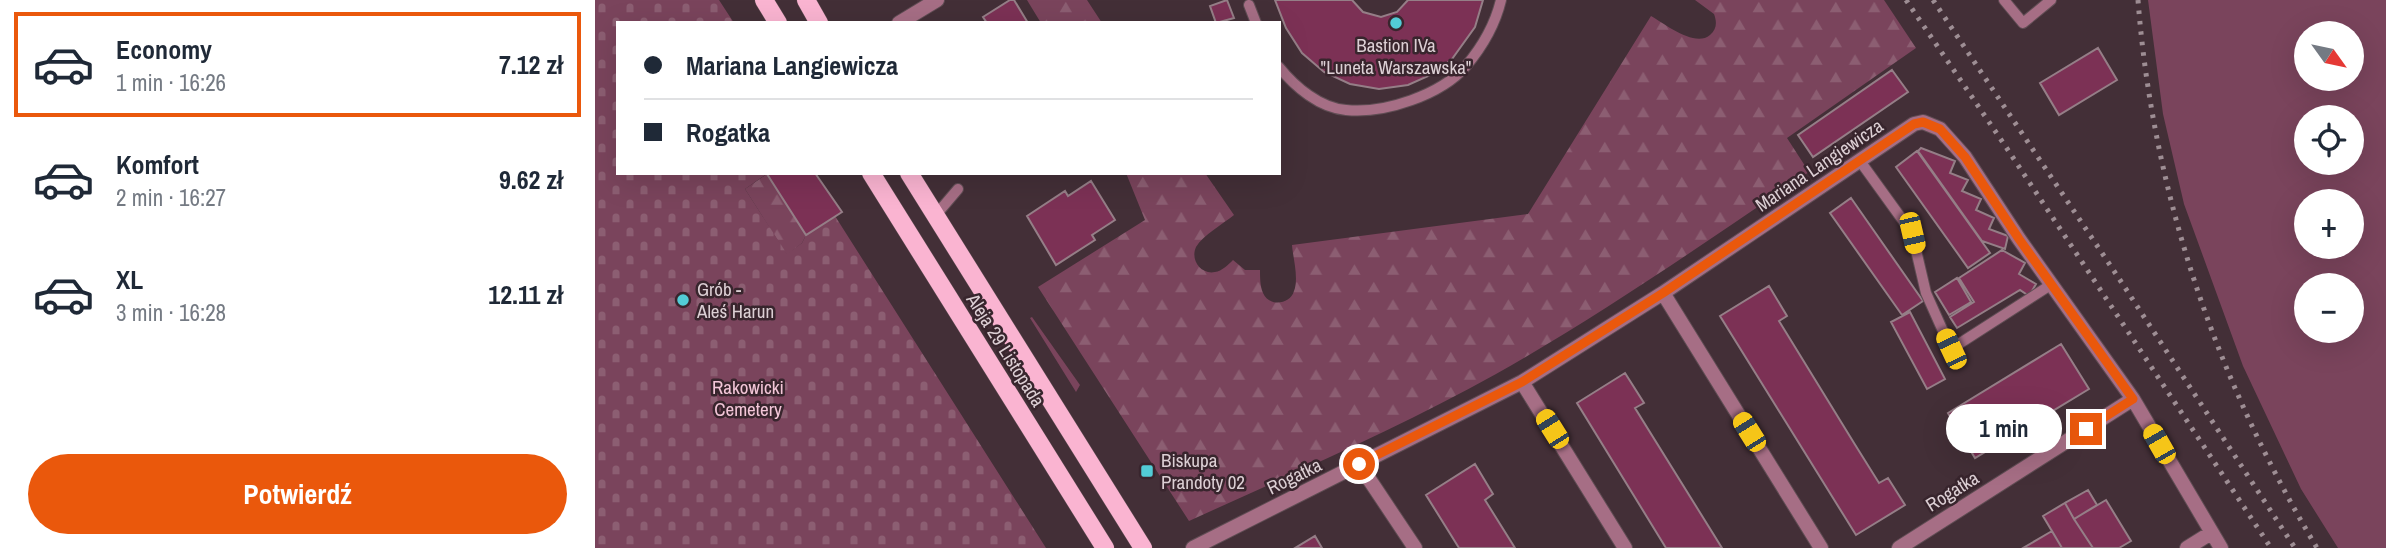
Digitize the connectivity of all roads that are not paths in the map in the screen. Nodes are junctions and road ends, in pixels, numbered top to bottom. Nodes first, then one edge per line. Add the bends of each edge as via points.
1 (764, 0) edge
2 (806, 0) edge
3 (937, 0) edge
4 (1501, 0) edge
5 (2004, 0) edge
6 (2051, 0) edge
7 (1249, 5) dead end
8 (777, 21) edge
9 (818, 21) edge
10 (902, 21) edge
11 (1255, 21) edge
12 (1281, 69) edge
13 (1860, 161) junction
14 (872, 175) edge
15 (910, 175) edge
16 (958, 188) dead end
17 (935, 216) junction
18 (2052, 284) junction
19 (1663, 293) junction
20 (1522, 382) junction
21 (2133, 399) junction
22 (1359, 464) junction
23 (2211, 533) junction
24 (1105, 548) edge
25 (1143, 548) edge
26 (1193, 548) edge
27 (1415, 548) edge
28 (1625, 548) edge
29 (1821, 548) edge
30 (1899, 548) edge
31 (2187, 548) edge
32 (2221, 548) edge

1 - 8 main road
2 - 9 main road
3 - 10 street
4 - 12 lane via 1496,21 1464,68 1409,102 1345,110 1298,88
5 - 6 lane via 2023,23
7 - 11 lane
13 - 18 street, Mariana Langiewicza via 1914,124 1923,122 1940,129 1965,157
13 - 18 lane via 1912,233 1926,293 1951,349
13 - 19 street, Mariana Langiewicza
14 - 24 main road, Aleja 29 Listopada
15 - 17 main road, Aleja 29 Listopada
16 - 17 lane
17 - 25 main road, Aleja 29 Listopada
18 - 21 street, Mariana Langiewicza
19 - 20 street, Mariana Langiewicza
19 - 29 street
20 - 22 street, Mariana Langiewicza
20 - 28 street
21 - 23 street, Mariana Langiewicza
21 - 30 street, Rogatka
22 - 26 street, Rogatka
22 - 27 street
23 - 31 street
23 - 32 street, Mariana Langiewicza

